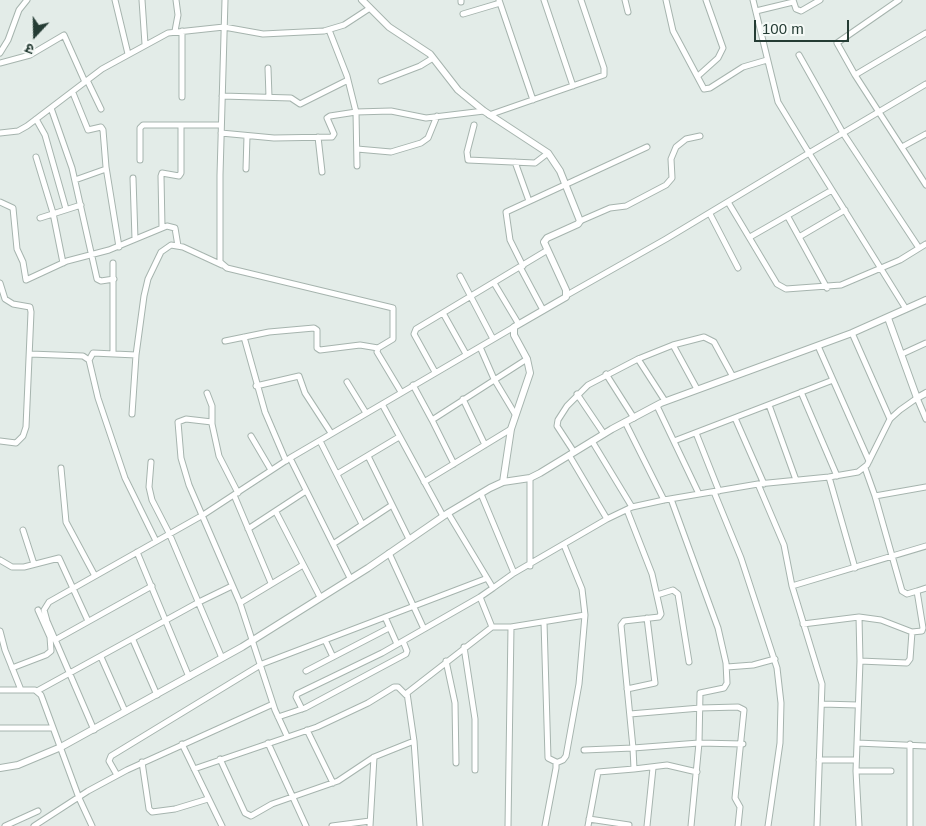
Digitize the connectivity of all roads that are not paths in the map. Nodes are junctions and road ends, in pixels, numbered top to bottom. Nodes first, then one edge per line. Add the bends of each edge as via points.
1 (27, 0) edge
2 (115, 0) edge
3 (142, 0) edge
4 (176, 0) edge
5 (225, 0) edge
6 (362, 0) edge
7 (544, 0) edge
8 (581, 0) edge
9 (625, 0) edge
10 (666, 0) edge
11 (706, 0) edge
12 (753, 0) edge
13 (820, 0) edge
14 (899, 0) edge
15 (500, 1) edge
16 (793, 1) edge
17 (370, 8) junction
18 (756, 11) junction
19 (628, 12) dead end
20 (463, 14) dead end
21 (224, 28) junction
22 (329, 30) junction
23 (175, 31) junction
24 (182, 31) junction
25 (926, 33) edge
26 (145, 44) junction
27 (0, 53) edge
28 (128, 54) junction
29 (799, 55) dead end
30 (433, 58) junction
31 (767, 60) junction
32 (0, 63) edge
33 (268, 68) dead end
34 (855, 75) junction
35 (698, 76) junction
36 (348, 80) junction
37 (86, 81) junction
38 (381, 81) dead end
39 (926, 84) edge
40 (573, 86) junction
41 (73, 93) junction
42 (222, 96) junction
43 (182, 97) dead end
44 (269, 97) junction
45 (533, 100) junction
46 (51, 108) junction
47 (101, 109) dead end
48 (356, 112) junction
49 (878, 112) junction
50 (487, 113) junction
51 (437, 116) junction
52 (36, 119) junction
53 (181, 125) junction
54 (221, 125) junction
55 (474, 125) dead end
56 (0, 133) edge
57 (221, 133) junction
58 (843, 133) junction
59 (926, 134) edge
60 (247, 136) junction
61 (700, 136) dead end
62 (318, 137) junction
63 (902, 147) junction
64 (647, 148) dead end
65 (357, 150) junction
66 (809, 153) junction
67 (548, 154) junction
68 (36, 157) dead end
69 (140, 160) dead end
70 (516, 162) junction
71 (358, 166) dead end
72 (106, 169) junction
73 (246, 169) dead end
74 (322, 172) dead end
75 (133, 178) dead end
76 (75, 180) junction
77 (566, 186) junction
78 (926, 186) edge
79 (832, 190) junction
80 (529, 201) junction
81 (0, 202) edge
82 (728, 202) junction
83 (80, 205) junction
84 (66, 209) junction
85 (845, 210) junction
86 (53, 213) junction
87 (710, 214) junction
88 (788, 216) junction
89 (40, 218) dead end
90 (580, 221) junction
91 (162, 227) junction
92 (750, 237) junction
93 (799, 237) junction
94 (135, 239) junction
95 (926, 244) edge
96 (119, 246) junction
97 (178, 246) junction
98 (919, 248) junction
99 (546, 251) junction
100 (92, 255) junction
101 (63, 263) junction
102 (113, 263) dead end
103 (222, 265) junction
104 (522, 266) junction
105 (738, 268) dead end
106 (882, 269) junction
107 (460, 276) dead end
108 (114, 279) junction
109 (494, 282) junction
110 (0, 283) edge
111 (827, 288) junction
112 (566, 295) junction
113 (472, 296) junction
114 (926, 300) edge
115 (906, 309) junction
116 (543, 310) junction
117 (443, 313) junction
118 (888, 318) junction
119 (516, 325) junction
120 (852, 333) junction
121 (244, 337) junction
122 (493, 338) junction
123 (225, 341) dead end
124 (926, 343) edge
125 (673, 345) junction
126 (818, 346) junction
127 (480, 347) junction
128 (378, 348) junction
129 (30, 354) junction
130 (113, 354) junction
131 (466, 354) junction
132 (902, 354) junction
133 (136, 355) junction
134 (527, 359) junction
135 (638, 359) junction
136 (90, 360) junction
137 (435, 372) junction
138 (606, 374) junction
139 (732, 375) junction
140 (494, 379) junction
141 (833, 380) junction
142 (347, 382) dead end
143 (413, 385) junction
144 (256, 386) junction
145 (696, 389) junction
146 (400, 392) junction
147 (801, 392) junction
148 (206, 393) dead end
149 (926, 393) edge
150 (577, 394) junction
151 (917, 398) junction
152 (463, 399) junction
153 (665, 402) junction
154 (382, 404) junction
155 (769, 405) junction
156 (657, 406) junction
157 (132, 414) dead end
158 (366, 414) junction
159 (515, 414) junction
160 (634, 418) junction
161 (735, 418) junction
162 (890, 419) junction
163 (926, 419) edge
164 (432, 420) junction
165 (212, 422) junction
166 (625, 422) junction
167 (510, 430) junction
168 (696, 432) junction
169 (331, 434) junction
170 (604, 434) junction
171 (251, 436) dead end
172 (399, 437) junction
173 (0, 441) edge
174 (320, 441) junction
175 (592, 441) junction
176 (674, 441) junction
177 (484, 445) junction
178 (572, 453) junction
179 (368, 456) junction
180 (288, 460) junction
181 (869, 461) junction
182 (150, 462) dead end
183 (454, 464) junction
184 (61, 468) dead end
185 (865, 468) junction
186 (271, 470) junction
187 (337, 474) junction
188 (837, 476) junction
189 (829, 477) junction
190 (530, 478) junction
191 (796, 480) junction
192 (424, 482) junction
193 (503, 482) junction
194 (761, 484) junction
195 (926, 488) edge
196 (306, 491) junction
197 (717, 492) junction
198 (236, 494) junction
199 (481, 494) junction
200 (699, 494) junction
201 (875, 496) junction
202 (671, 498) junction
203 (664, 500) junction
204 (392, 505) junction
205 (629, 508) junction
206 (276, 512) junction
207 (203, 515) junction
208 (445, 515) junction
209 (607, 519) junction
210 (362, 524) junction
211 (248, 529) junction
212 (23, 530) dead end
213 (169, 533) junction
214 (409, 539) junction
215 (156, 541) junction
216 (333, 544) junction
217 (564, 545) junction
218 (926, 546) edge
219 (137, 552) junction
220 (389, 553) junction
221 (893, 556) junction
222 (0, 560) edge
223 (34, 564) junction
224 (303, 565) junction
225 (530, 566) junction
226 (855, 568) junction
227 (514, 573) junction
228 (95, 576) junction
229 (350, 578) junction
230 (486, 579) junction
231 (271, 583) junction
232 (152, 586) junction
233 (232, 586) junction
234 (792, 586) junction
235 (73, 588) junction
236 (493, 588) junction
237 (926, 588) edge
238 (917, 591) junction
239 (657, 595) junction
240 (320, 597) junction
241 (480, 598) junction
242 (199, 602) junction
243 (240, 603) junction
244 (414, 603) junction
245 (38, 610) dead end
246 (585, 615) junction
247 (385, 617) junction
248 (859, 617) junction
249 (647, 618) junction
250 (166, 620) junction
251 (88, 621) junction
252 (544, 622) junction
253 (803, 624) junction
254 (492, 627) junction
255 (511, 627) junction
256 (389, 628) junction
257 (424, 629) junction
258 (0, 631) edge
259 (912, 632) junction
260 (55, 640) junction
261 (133, 640) junction
262 (254, 640) junction
263 (325, 640) junction
264 (402, 641) junction
265 (397, 644) junction
266 (464, 648) junction
267 (101, 657) junction
268 (333, 657) junction
269 (222, 658) junction
270 (775, 659) junction
271 (446, 661) junction
272 (860, 661) junction
273 (689, 662) dead end
274 (262, 664) junction
275 (726, 667) junction
276 (12, 668) junction
277 (306, 671) dead end
278 (70, 673) junction
279 (189, 677) junction
280 (627, 689) junction
281 (0, 690) edge
282 (21, 690) junction
283 (37, 691) junction
284 (156, 695) junction
285 (406, 695) junction
286 (273, 704) junction
287 (822, 704) junction
288 (858, 705) junction
289 (700, 708) junction
290 (302, 709) junction
291 (125, 711) junction
292 (630, 714) junction
293 (278, 717) junction
294 (0, 728) edge
295 (53, 728) junction
296 (94, 730) junction
297 (308, 730) junction
298 (287, 736) junction
299 (414, 740) junction
300 (268, 743) junction
301 (699, 743) junction
302 (857, 743) junction
303 (182, 744) junction
304 (743, 744) junction
305 (910, 744) junction
306 (926, 746) edge
307 (61, 747) junction
308 (633, 748) junction
309 (584, 750) dead end
310 (374, 757) junction
311 (220, 759) junction
312 (819, 760) junction
313 (856, 760) junction
314 (142, 762) junction
315 (456, 763) dead end
316 (556, 763) junction
317 (0, 768) edge
318 (653, 768) junction
319 (194, 769) junction
320 (634, 769) junction
321 (475, 770) dead end
322 (856, 771) junction
323 (891, 771) dead end
324 (697, 772) junction
325 (117, 776) junction
326 (333, 784) junction
327 (294, 797) junction
328 (78, 798) junction
329 (208, 799) junction
330 (38, 812) dead end
331 (589, 819) junction
332 (370, 823) edge
333 (628, 825) edge
334 (5, 826) edge
335 (34, 826) edge
336 (92, 826) edge
337 (222, 826) edge
338 (306, 826) edge
339 (332, 826) edge
340 (420, 826) edge
341 (508, 826) edge
342 (545, 826) edge
343 (588, 826) edge
344 (647, 826) edge
345 (691, 826) edge
346 (738, 826) edge
347 (768, 826) edge
348 (817, 826) edge
349 (859, 826) edge
350 (910, 826) edge

1 - 27 street via 19,10
2 - 28 street
3 - 26 street
4 - 23 street
5 - 21 street
6 - 17 street
7 - 40 street
8 - 40 street via 605,72
9 - 19 street
10 - 35 street via 673,31
11 - 35 street via 723,48 718,58
12 - 18 street
13 - 16 street via 801,10 796,9
14 - 34 street via 838,41
15 - 20 street
15 - 45 street
16 - 18 street
17 - 22 street via 344,25
17 - 30 street
18 - 31 street
21 - 22 street via 263,34
21 - 24 street
21 - 42 street
22 - 36 street
23 - 24 street
23 - 26 street
24 - 43 street
25 - 34 street
26 - 28 street
28 - 37 street
29 - 58 street
30 - 38 street
30 - 50 street via 452,84
31 - 35 street via 743,67 707,89 702,88
31 - 66 street via 781,108
32 - 37 street via 30,55 64,36
33 - 44 street
34 - 49 street
36 - 44 street via 300,104 291,98
36 - 48 street
37 - 41 street
37 - 47 street
39 - 49 street
40 - 45 street
41 - 46 street
41 - 72 street via 88,130 103,129
42 - 44 street
42 - 54 street
45 - 50 street
46 - 52 street
46 - 76 street
48 - 51 street via 391,112 426,118
48 - 62 street via 328,116 334,136
48 - 65 street
49 - 58 street
49 - 63 street
50 - 51 street
50 - 67 street
51 - 65 street via 428,138 421,143 391,152
52 - 56 street via 18,131
52 - 84 street via 45,135
53 - 54 street
53 - 69 street via 141,126
53 - 91 street via 181,173 179,176 162,173 161,176
54 - 57 street
55 - 70 street via 468,160
57 - 60 street
57 - 103 street via 219,256
58 - 66 street
58 - 98 street
59 - 63 street
60 - 62 street
60 - 73 street
61 - 90 street via 686,139 676,147 671,159 672,178 666,185 626,206 610,208
62 - 74 street
63 - 78 street
64 - 77 street
65 - 71 street
66 - 79 street
66 - 82 street
67 - 70 street via 539,162
67 - 77 street via 556,163
68 - 86 street
70 - 80 street
72 - 76 street
72 - 96 street
75 - 94 street
76 - 83 street
77 - 80 street
77 - 90 street
79 - 85 street
79 - 88 street
80 - 104 street via 506,214 510,240
81 - 101 street via 12,208 17,249 26,280
82 - 87 street
82 - 92 street
83 - 84 street
83 - 100 street
84 - 86 street
85 - 93 street
85 - 106 street
86 - 89 street
86 - 101 street
87 - 105 street
87 - 112 street
88 - 92 street
88 - 93 street
90 - 99 street via 547,238 544,242
91 - 94 street
91 - 97 street via 175,228
92 - 111 street via 780,286 792,290
93 - 111 street
94 - 96 street
95 - 98 street
96 - 100 street
97 - 103 street
97 - 133 street via 165,248 150,274
98 - 106 street
99 - 104 street
99 - 112 street via 565,286
100 - 101 street
100 - 108 street via 97,279 101,282
102 - 108 street
103 - 128 street via 392,308 393,339
104 - 109 street
104 - 116 street
106 - 111 street
106 - 115 street
107 - 113 street
108 - 130 street
109 - 113 street
109 - 119 street
110 - 129 street via 5,299 31,309
112 - 116 street
113 - 117 street
113 - 122 street
114 - 115 street
115 - 118 street
116 - 119 street
117 - 131 street
117 - 137 street via 416,329 414,334
118 - 120 street
118 - 132 street
119 - 122 street
119 - 134 street via 514,335
120 - 126 street
120 - 162 street
121 - 123 street
121 - 128 street via 314,328 320,350 360,345
121 - 144 street
122 - 127 street
124 - 132 street
125 - 135 street
125 - 139 street via 699,338 711,340
125 - 145 street
126 - 139 street
126 - 141 street
127 - 131 street
127 - 140 street
128 - 146 street via 378,354
129 - 136 street via 83,356
129 - 173 street via 27,423 23,436 16,443
130 - 133 street
130 - 136 street via 92,353
131 - 137 street
132 - 151 street
133 - 157 street
134 - 140 street
134 - 159 street via 528,380
135 - 138 street
135 - 153 street
136 - 215 street via 98,398 125,478
137 - 143 street
138 - 150 street
138 - 160 street
139 - 145 street
140 - 152 street
140 - 159 street
141 - 147 street
141 - 181 street
142 - 158 street
143 - 146 street
143 - 164 street
144 - 169 street via 300,376 305,393
144 - 180 street via 267,419
145 - 153 street
146 - 154 street
147 - 155 street
147 - 188 street
148 - 165 street via 212,406
149 - 151 street
150 - 170 street
150 - 178 street via 557,423
151 - 162 street
151 - 163 street
152 - 164 street
152 - 177 street
153 - 156 street
154 - 158 street
154 - 172 street
155 - 161 street
155 - 191 street
156 - 160 street
156 - 176 street
158 - 169 street
159 - 167 street
160 - 166 street
161 - 168 street
161 - 194 street
162 - 181 street
164 - 183 street
165 - 198 street via 219,456
165 - 207 street via 182,419 177,426 188,484
166 - 170 street
166 - 203 street
167 - 177 street
167 - 193 street
168 - 176 street
168 - 197 street
169 - 174 street
170 - 175 street
171 - 186 street
172 - 179 street
172 - 192 street
174 - 180 street
174 - 187 street
175 - 178 street
175 - 205 street
176 - 200 street
177 - 183 street
178 - 190 street
178 - 209 street
179 - 187 street
179 - 204 street
180 - 186 street
180 - 196 street
181 - 185 street
182 - 213 street via 150,494
183 - 192 street
184 - 228 street via 66,522
185 - 188 street
185 - 201 street
186 - 198 street
187 - 210 street
188 - 189 street
189 - 191 street
189 - 226 street
190 - 193 street
190 - 225 street
191 - 194 street
192 - 208 street
193 - 199 street
194 - 197 street
194 - 234 street via 784,545
195 - 201 street
196 - 206 street
196 - 216 street
197 - 200 street
197 - 270 street
198 - 207 street
198 - 211 street
199 - 208 street
199 - 227 street
200 - 202 street
201 - 221 street
202 - 203 street
202 - 275 street via 718,628
203 - 205 street
204 - 210 street
204 - 214 street
205 - 209 street
205 - 239 street
206 - 211 street
206 - 224 street
207 - 213 street
207 - 233 street
208 - 214 street
208 - 230 street
209 - 217 street
210 - 216 street
211 - 231 street
212 - 223 street
213 - 215 street
213 - 242 street
214 - 220 street
215 - 219 street
216 - 229 street
217 - 225 street
217 - 246 street via 582,589
218 - 221 street
219 - 228 street
219 - 232 street
220 - 229 street
220 - 244 street
221 - 226 street
221 - 238 street via 904,593
222 - 223 street via 12,567
223 - 235 street via 59,558
224 - 231 street
224 - 240 street
225 - 227 street
226 - 234 street
227 - 236 street
228 - 235 street
229 - 240 street
230 - 236 street
230 - 244 street
231 - 243 street
232 - 250 street
232 - 251 street
233 - 242 street
233 - 243 street
234 - 253 street
235 - 251 street
235 - 260 street via 45,607 44,613
236 - 241 street
237 - 238 street
238 - 259 street via 923,628
239 - 249 street via 660,614
239 - 273 street via 673,590 678,594
240 - 262 street
241 - 254 street
241 - 257 street
242 - 250 street
242 - 269 street
243 - 262 street
244 - 247 street
244 - 257 street
245 - 276 street via 52,644 50,651
246 - 252 street
246 - 316 street via 579,684 567,747 563,760
247 - 256 street
247 - 263 street
248 - 253 street
248 - 259 street via 881,620
248 - 272 street
249 - 280 street via 624,621 621,625
249 - 280 street via 656,683
250 - 261 street
250 - 279 street
251 - 260 street
252 - 255 street
252 - 316 street via 548,758
253 - 287 street via 820,678
254 - 255 street
254 - 266 street
255 - 341 street
256 - 265 street
256 - 268 street
257 - 264 street
258 - 276 street
259 - 272 street via 907,663
260 - 278 street
261 - 267 street
261 - 284 street
262 - 269 street
262 - 274 street
263 - 268 street
263 - 274 street
264 - 265 street
264 - 290 street via 406,654
265 - 290 street via 296,694
266 - 271 street
266 - 321 street via 475,719
267 - 278 street
267 - 291 street
268 - 277 street
269 - 279 street
270 - 275 street
270 - 347 street via 781,733
271 - 285 street
271 - 315 street via 455,703
272 - 288 street
274 - 286 street
274 - 325 street via 110,756 108,762
275 - 289 street via 727,686 701,692
276 - 282 street
278 - 283 street
278 - 296 street
279 - 284 street
280 - 292 street
281 - 282 street
282 - 283 street
283 - 295 street
284 - 291 street
285 - 297 street via 394,687 346,714
285 - 299 street
286 - 293 street
286 - 303 street
287 - 288 street
287 - 312 street
288 - 302 street
289 - 292 street
289 - 301 street
289 - 304 street via 743,709
290 - 293 street
291 - 296 street
292 - 308 street
293 - 298 street
294 - 295 street
295 - 307 street
296 - 307 street
297 - 298 street
297 - 326 street
298 - 300 street
299 - 310 street
299 - 340 street
300 - 311 street
300 - 327 street
301 - 304 street
301 - 308 street
301 - 324 street
302 - 305 street
302 - 313 street
303 - 314 street
303 - 319 street
304 - 346 street via 735,798 740,807
305 - 306 street
305 - 350 street
307 - 317 street via 18,765
307 - 328 street
308 - 309 street
308 - 320 street
310 - 326 street
310 - 332 street
311 - 319 street
311 - 327 street via 248,817
312 - 313 street
312 - 348 street
313 - 322 street
314 - 325 street
314 - 329 street via 152,812
316 - 342 street
318 - 320 street
318 - 324 street via 667,766
318 - 344 street
319 - 329 street
320 - 331 street via 598,772
322 - 323 street
322 - 349 street
324 - 345 street
325 - 328 street
326 - 327 street
327 - 338 street
328 - 335 street
328 - 336 street
329 - 337 street
330 - 334 street
331 - 333 street
331 - 343 street
332 - 339 street

